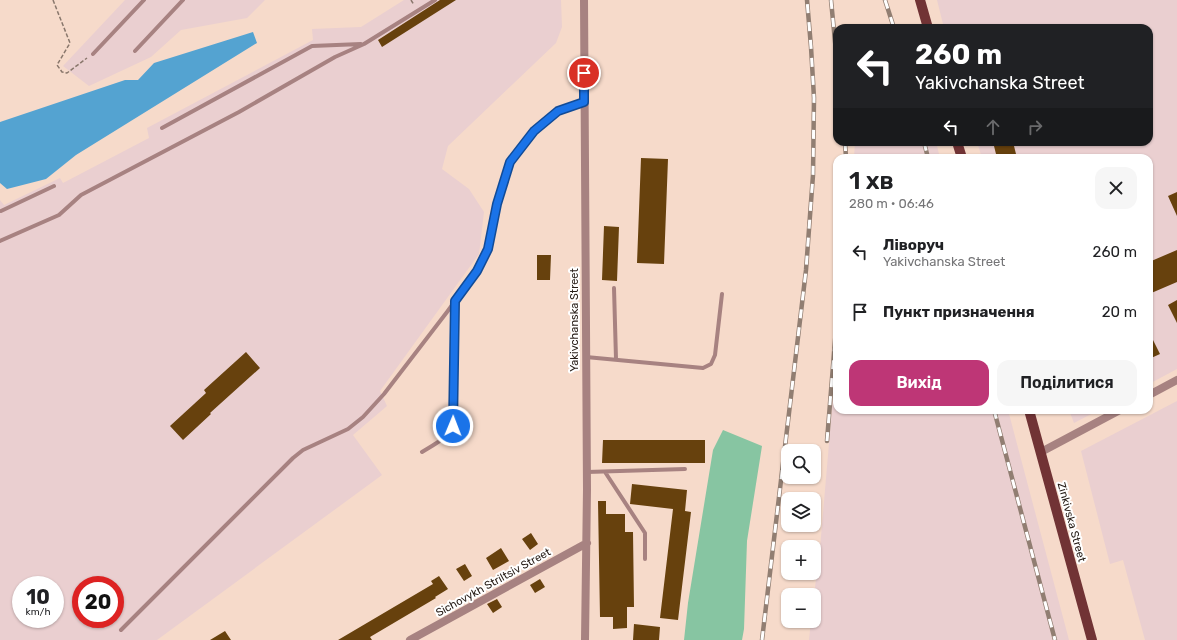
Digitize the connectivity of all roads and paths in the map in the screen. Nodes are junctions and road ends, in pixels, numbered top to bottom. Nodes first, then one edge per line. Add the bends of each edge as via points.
1 (53, 0) edge
2 (144, 0) edge
3 (183, 0) edge
4 (435, 0) edge
5 (584, 0) edge
6 (920, 0) edge
7 (927, 24) edge
8 (364, 44) junction
9 (135, 51) dead end
10 (93, 54) joint
11 (584, 102) junction
12 (162, 128) dead end
13 (54, 186) dead end
14 (0, 211) edge
15 (0, 241) edge
16 (614, 288) dead end
17 (722, 294) dead end
18 (455, 301) junction
19 (585, 357) junction
20 (616, 359) junction
21 (1177, 380) edge
22 (1153, 393) edge
23 (1030, 414) edge
24 (1112, 414) edge
25 (422, 452) dead end
26 (1041, 452) junction
27 (685, 469) dead end
28 (586, 472) junction
29 (605, 472) junction
30 (587, 543) junction
31 (646, 559) dead end
32 (121, 630) dead end
33 (410, 640) edge
34 (585, 640) edge
35 (1092, 640) edge

1 - 10 path via 70,43 57,66 67,74
2 - 10 lane
3 - 9 lane
4 - 8 lane
5 - 11 street, Yakivchanska Street
6 - 7 main road
8 - 12 lane via 312,46
8 - 15 lane via 335,57 239,112 81,195 59,215
11 - 18 lane via 558,111 534,131 510,162 497,204 488,249 477,271
11 - 19 street, Yakivchanska Street
13 - 14 lane
16 - 20 lane
17 - 20 lane via 715,355 711,364 703,368
18 - 25 lane via 453,426 451,432
18 - 32 lane via 384,394 363,417 348,429 303,450 293,458
19 - 20 lane
19 - 28 street, Yakivchanska Street
21 - 22 street
23 - 26 main road, Zinkivska Street
24 - 26 street
26 - 35 main road, Zinkivska Street
27 - 29 lane
28 - 29 lane
28 - 30 street, Yakivchanska Street
29 - 31 lane via 645,533
30 - 33 street, Sichovykh Striltsiv Street
30 - 34 street, Yakivchanska Street

